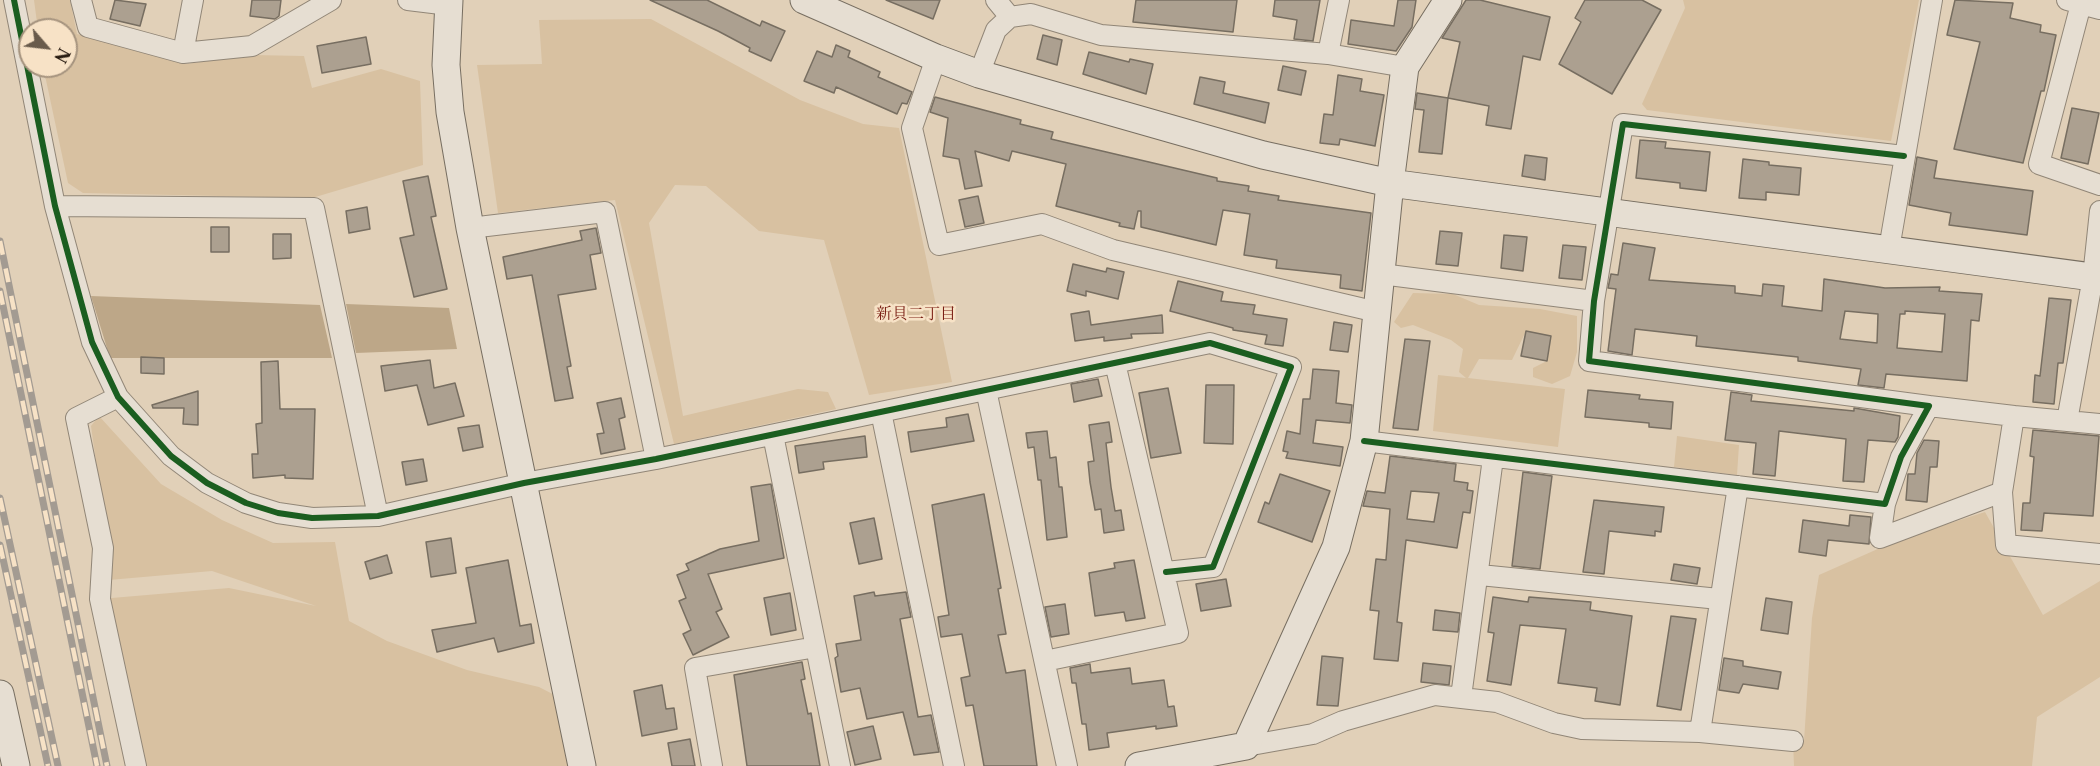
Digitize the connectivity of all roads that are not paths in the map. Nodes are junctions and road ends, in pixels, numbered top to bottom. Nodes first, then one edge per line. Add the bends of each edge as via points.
1 (14, 0) edge
2 (81, 0) edge
3 (193, 0) edge
4 (331, 0) edge
5 (408, 0) edge
6 (804, 0) edge
7 (996, 0) edge
8 (1339, 0) edge
9 (1448, 0) edge
10 (1932, 0) edge
11 (2074, 2) edge
12 (449, 3) edge
13 (2100, 9) edge
14 (1010, 17) junction
15 (183, 53) junction
16 (1328, 54) junction
17 (936, 58) junction
18 (1405, 67) junction
19 (979, 74) junction
20 (1904, 156) junction
21 (1390, 183) junction
22 (2100, 185) edge
23 (55, 206) junction
24 (2100, 211) edge
25 (1609, 214) junction
26 (470, 228) junction
27 (1889, 249) junction
28 (1381, 274) junction
29 (2096, 277) edge
30 (1594, 301) junction
31 (1377, 312) junction
32 (1115, 363) junction
33 (986, 390) junction
34 (118, 397) junction
35 (1929, 406) junction
36 (881, 412) junction
37 (2014, 416) junction
38 (2067, 421) junction
39 (2100, 424) edge
40 (773, 435) junction
41 (1364, 441) junction
42 (1493, 458) junction
43 (656, 459) junction
44 (524, 483) junction
45 (1738, 486) junction
46 (2002, 492) junction
47 (1885, 504) junction
48 (378, 516) junction
49 (2100, 555) edge
50 (1166, 572) junction
51 (1480, 575) junction
52 (1719, 598) junction
53 (816, 647) junction
54 (1045, 661) junction
55 (0, 694) edge
56 (1461, 697) junction
57 (1700, 732) junction
58 (1792, 741) dead end
59 (1246, 746) junction
60 (16, 766) edge
61 (136, 766) edge
62 (582, 766) edge
63 (712, 766) edge
64 (840, 766) edge
65 (954, 766) edge
66 (1067, 766) edge
67 (1139, 766) edge

1 - 23 street
2 - 15 street via 88,27
3 - 15 street
4 - 15 street via 252,46
5 - 12 street
6 - 17 street
7 - 14 street
8 - 16 street
9 - 18 street
10 - 20 street
11 - 13 street
11 - 22 street via 2039,164
12 - 26 street via 446,65 450,112
14 - 16 street via 1030,14 1101,35
14 - 19 street via 996,30
16 - 18 street
17 - 19 street
17 - 31 street via 912,128 939,245 1042,224 1113,250
18 - 21 street
19 - 21 street via 1263,155
20 - 25 street via 1623,124
20 - 27 street
21 - 25 street
21 - 28 street
23 - 34 street via 92,342
23 - 48 street via 314,208
24 - 29 street
25 - 27 street
25 - 30 street
26 - 43 street via 605,212
26 - 44 street
27 - 29 street
28 - 30 street
28 - 31 street
29 - 38 street
30 - 35 street via 1589,361
31 - 41 street
32 - 33 street
32 - 50 street
32 - 50 street via 1210,343 1291,367 1214,567
33 - 36 street
33 - 54 street
34 - 48 street via 184,468 246,503 312,518
34 - 61 street via 76,418 103,548 100,598
35 - 37 street
35 - 47 street via 1901,457
36 - 40 street
36 - 65 street
37 - 38 street
37 - 46 street
38 - 39 street
40 - 43 street
40 - 53 street
41 - 42 street
41 - 59 street via 1336,547
42 - 45 street
42 - 51 street
43 - 44 street
44 - 48 street
44 - 62 street
45 - 47 street
45 - 52 street
46 - 47 street via 1880,538
46 - 49 street via 2006,545
50 - 54 street via 1178,633
51 - 52 street
51 - 56 street
52 - 57 street
53 - 63 street via 695,668
53 - 64 street
54 - 66 street
55 - 60 street
56 - 57 street via 1497,702 1575,728
56 - 59 street via 1435,695 1343,721 1313,734
57 - 58 street
59 - 67 street

